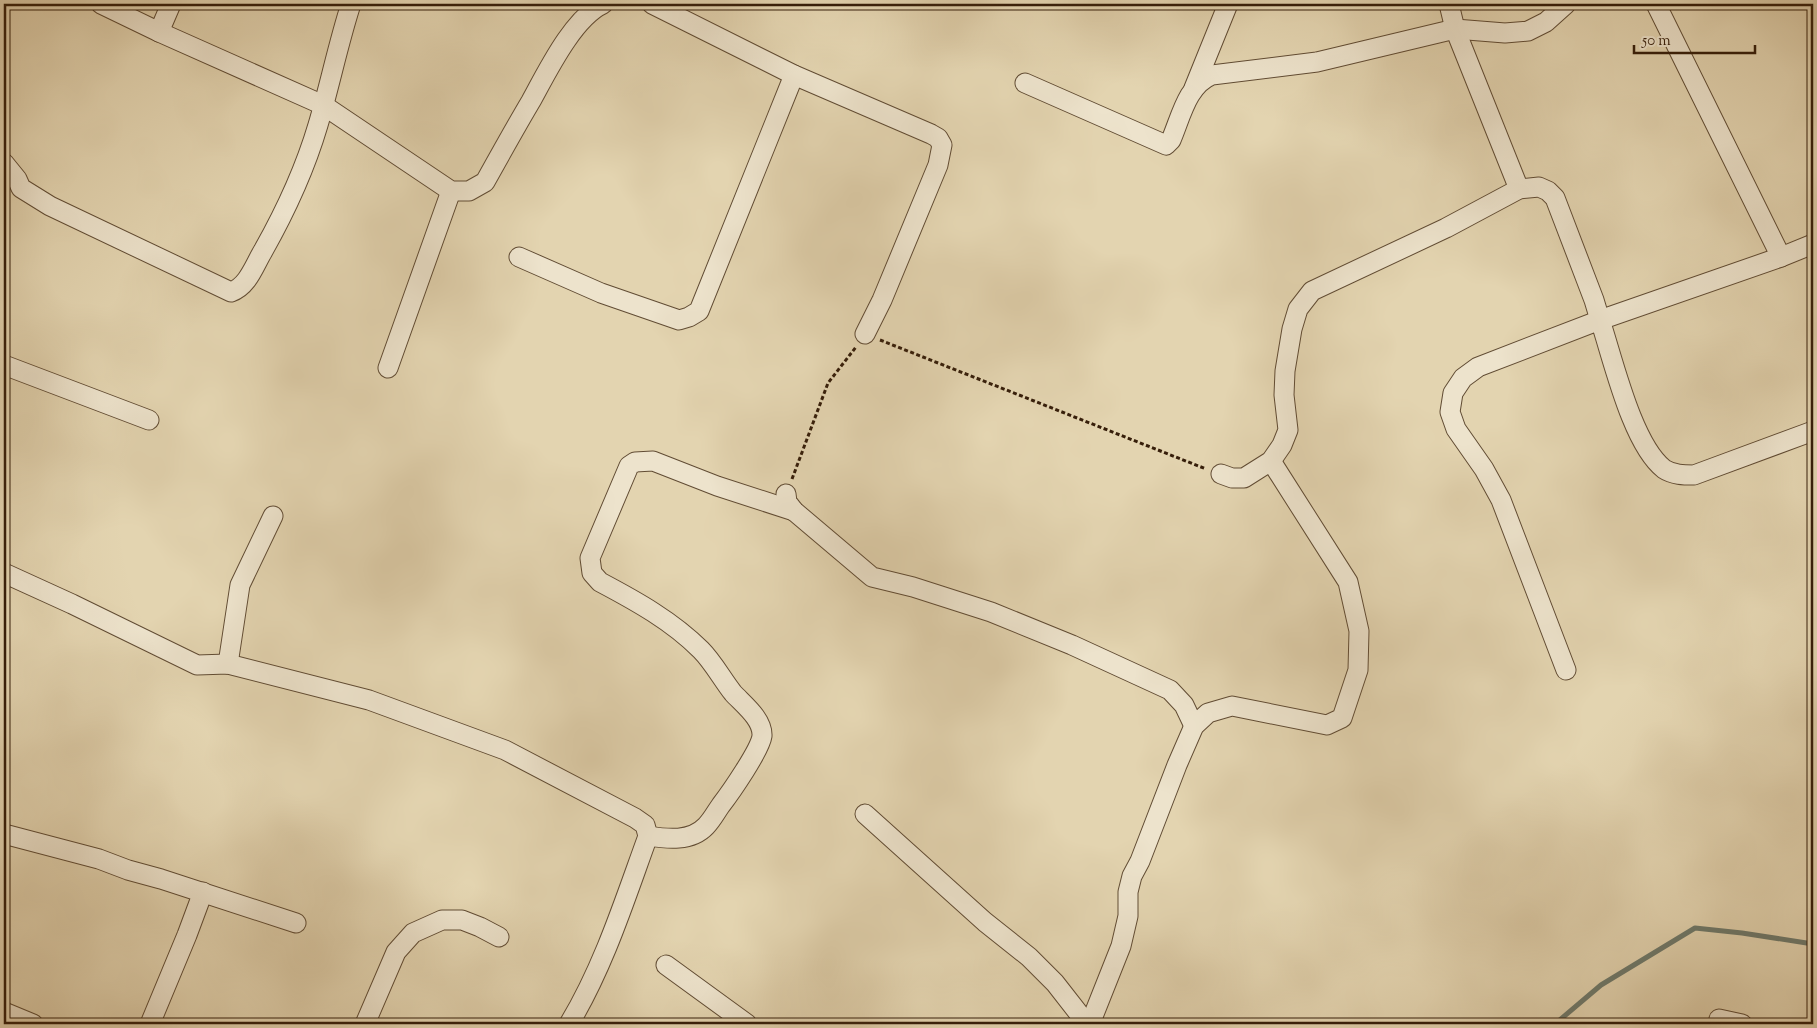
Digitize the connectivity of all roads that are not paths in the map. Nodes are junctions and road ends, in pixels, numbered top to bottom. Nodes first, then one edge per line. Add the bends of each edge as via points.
1 (101, 4) edge
2 (171, 4) edge
3 (351, 4) edge
4 (603, 4) edge
5 (652, 4) edge
6 (1228, 4) edge
7 (1449, 4) edge
8 (1566, 4) edge
9 (1656, 4) edge
10 (1456, 29) junction
11 (159, 32) junction
12 (794, 75) junction
13 (1025, 84) dead end
14 (1194, 88) junction
15 (323, 105) junction
16 (4, 162) edge
17 (1519, 189) junction
18 (451, 191) junction
19 (1813, 244) edge
20 (519, 257) dead end
21 (1780, 257) junction
22 (1600, 320) junction
23 (865, 334) road end
24 (4, 365) edge
25 (388, 368) dead end
26 (148, 420) dead end
27 (1813, 432) edge
28 (1271, 461) junction
29 (1221, 474) road end
30 (786, 494) road end
31 (794, 511) junction
32 (273, 516) dead end
33 (4, 573) edge
34 (228, 664) junction
35 (1566, 670) dead end
36 (1194, 726) junction
37 (865, 814) dead end
38 (4, 834) edge
39 (648, 836) junction
40 (203, 892) junction
41 (296, 923) dead end
42 (500, 938) dead end
43 (666, 965) dead end
44 (4, 1012) edge
45 (1718, 1016) edge
46 (34, 1024) edge
47 (150, 1024) edge
48 (365, 1024) edge
49 (569, 1024) edge
50 (747, 1024) edge
51 (1089, 1024) edge
52 (1742, 1024) edge

1 - 11 street
2 - 11 street
3 - 15 street
4 - 18 street via 575,28 486,182 469,191
5 - 12 street
6 - 14 street
7 - 10 street
8 - 10 street via 1546,22 1528,31 1505,33
9 - 21 street
10 - 14 street via 1317,62 1212,75
10 - 17 street
11 - 15 street
12 - 20 street via 699,311 679,320 601,293
12 - 23 street via 931,134 942,146 938,165
13 - 14 street via 1166,145
15 - 16 street via 309,151 290,196 246,281 231,292 50,206 21,188
15 - 18 street
17 - 22 street via 1539,188 1555,198
17 - 28 street via 1446,228 1312,291 1298,309 1292,329 1284,395 1288,430
18 - 25 street
19 - 21 street
21 - 22 street
22 - 27 street via 1640,438 1665,470 1679,475 1694,475
22 - 35 street via 1478,367 1462,378 1453,393 1450,412 1456,429 1501,500
24 - 26 street
28 - 29 street via 1244,478
28 - 36 street via 1348,582 1359,631 1358,670 1342,718 1327,725 1232,706 1208,713
30 - 31 street via 787,502
31 - 36 street via 872,577 991,612 1170,690 1184,704
31 - 39 street via 652,461 628,466 590,558 592,573 600,582 662,618 702,651 755,716 762,734 753,755 706,826 690,837 665,839
32 - 34 street via 240,585
33 - 34 street via 197,665
34 - 39 street via 369,700 505,750 645,824
36 - 51 street via 1132,876 1121,946
37 - 51 street via 985,922 1029,957 1055,982
38 - 40 street via 99,859
39 - 49 street via 600,966
40 - 41 street
40 - 47 street
42 - 48 street via 462,920 442,920 413,933 396,952
43 - 50 street
44 - 46 street
45 - 52 street

